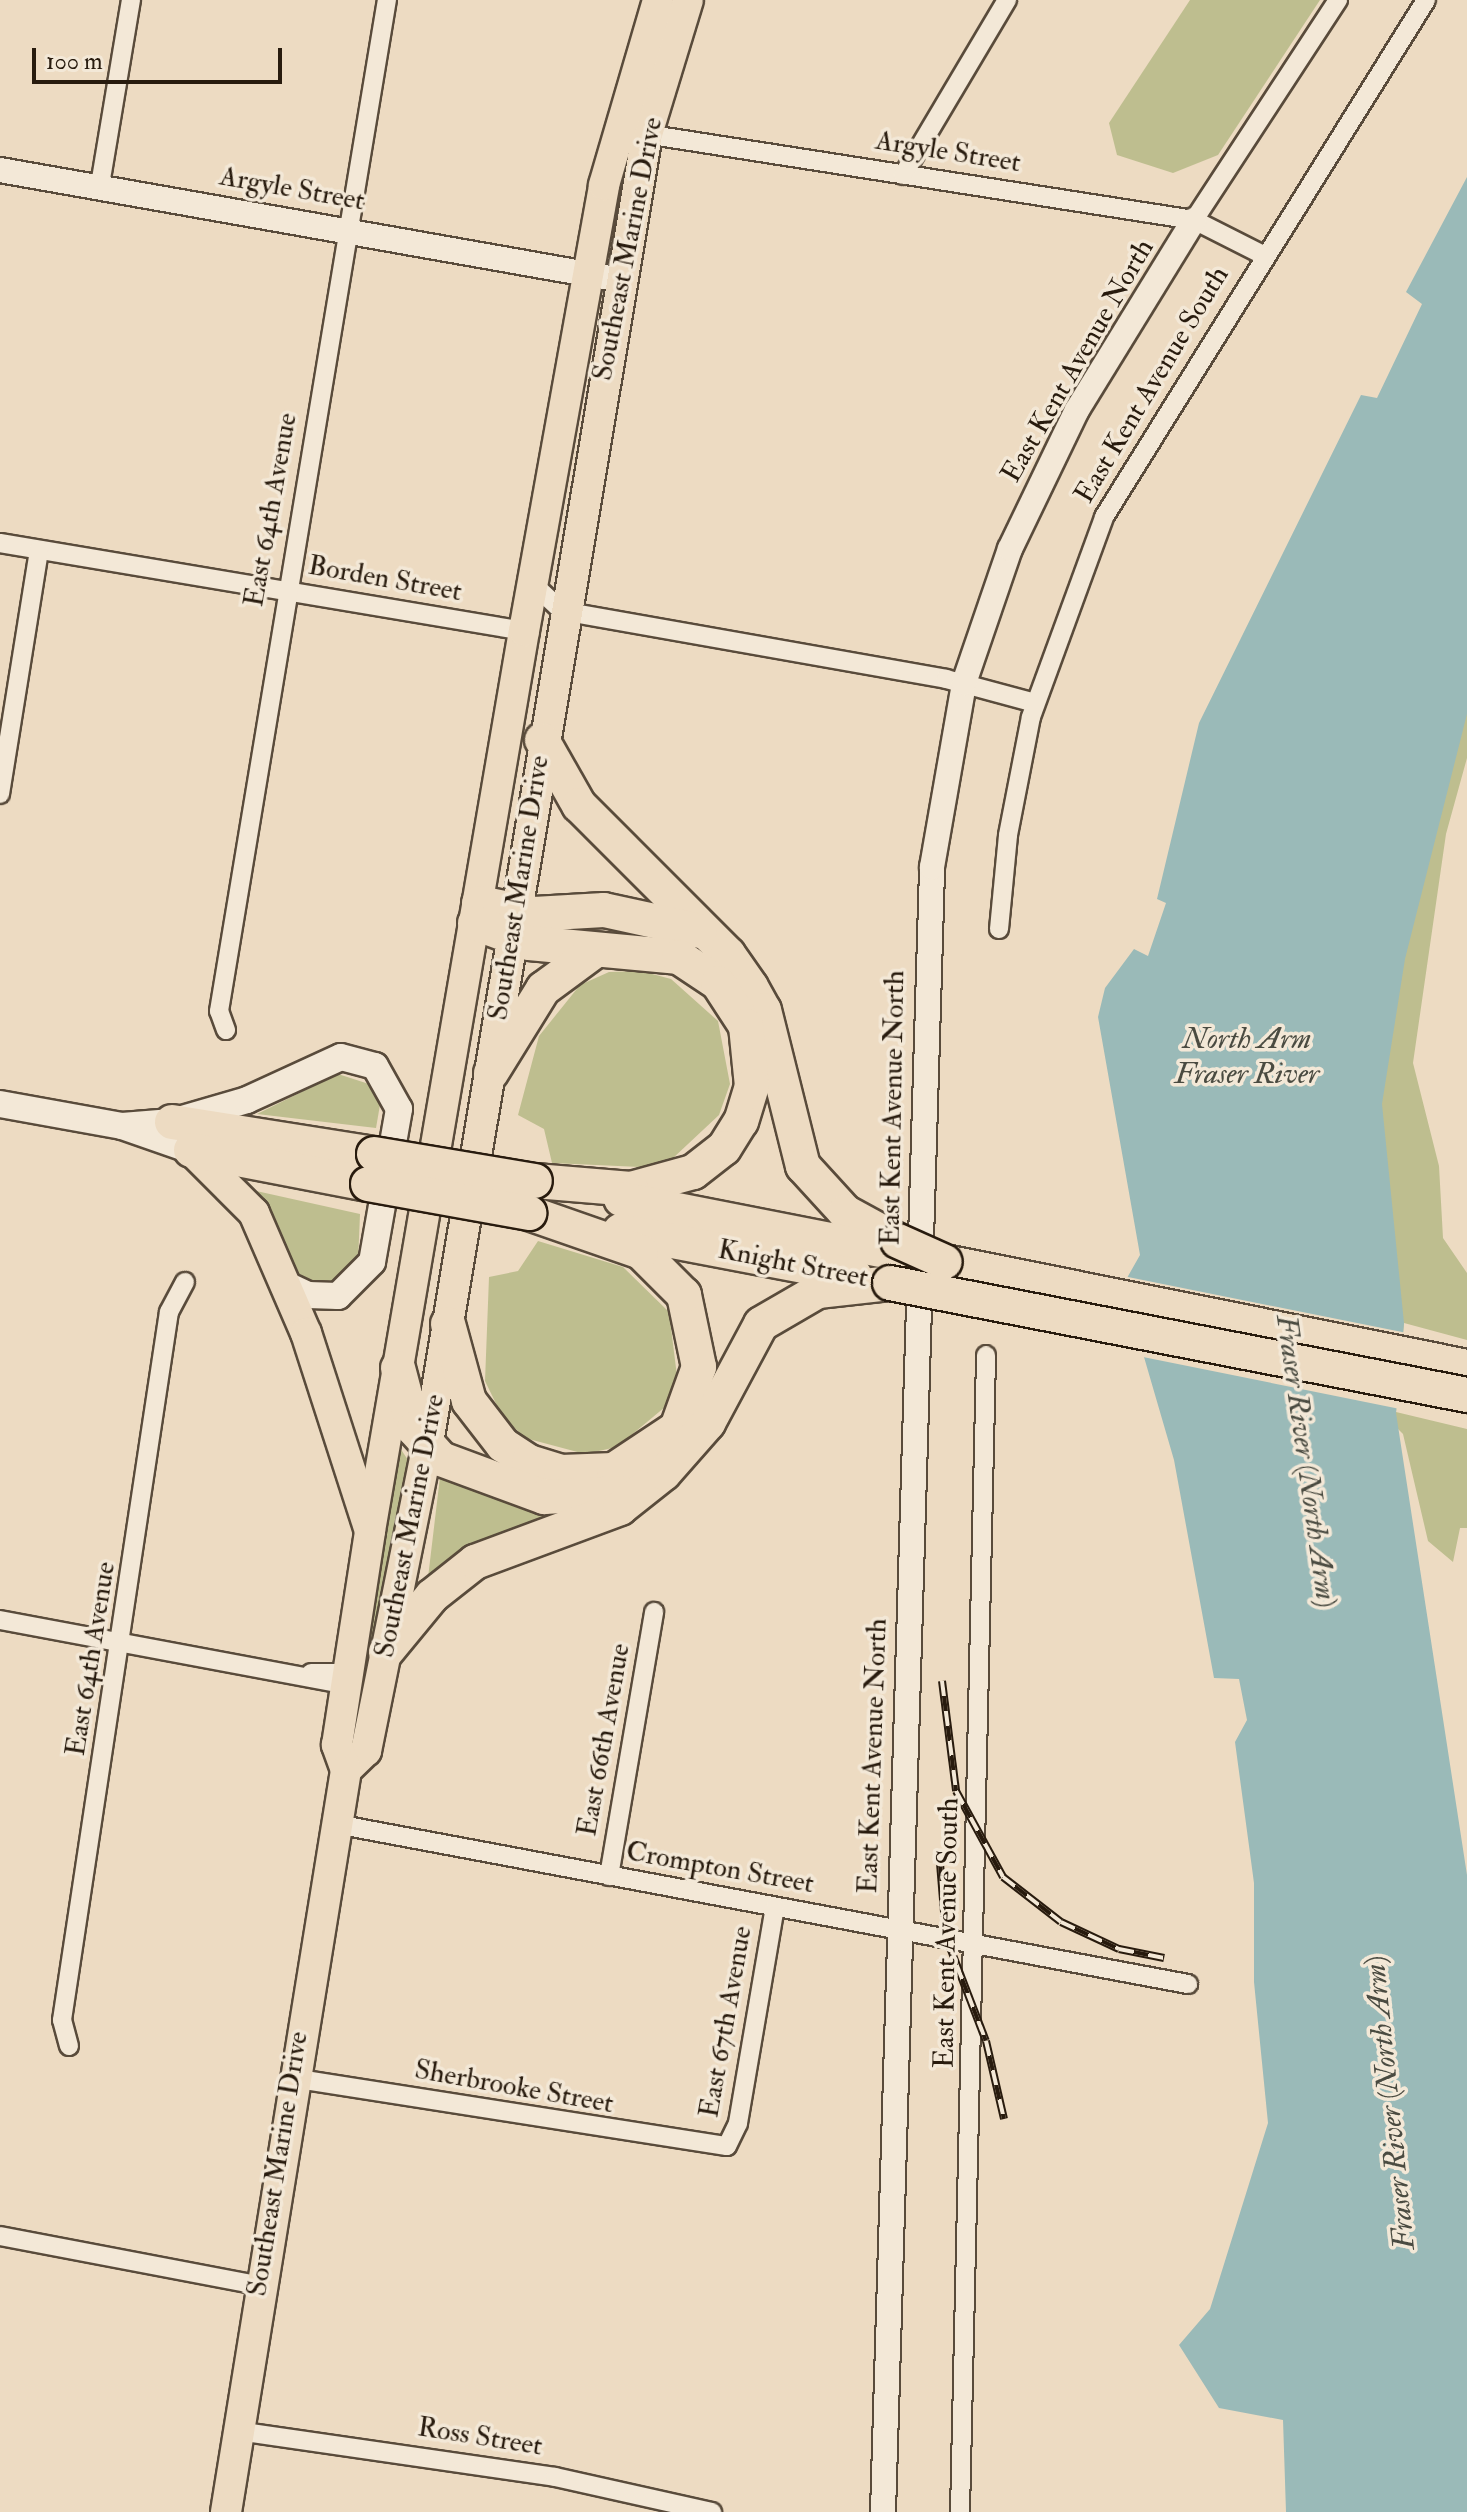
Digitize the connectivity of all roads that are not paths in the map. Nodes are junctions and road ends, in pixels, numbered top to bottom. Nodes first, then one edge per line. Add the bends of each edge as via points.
1 (131, 0) edge
2 (387, 0) edge
3 (658, 0) edge
4 (688, 0) edge
5 (1007, 0) edge
6 (1338, 0) edge
7 (1426, 0) edge
8 (617, 129) junction
9 (647, 134) junction
10 (0, 170) edge
11 (903, 175) junction
12 (100, 185) junction
13 (1194, 220) junction
14 (347, 228) junction
15 (1263, 255) junction
16 (586, 273) junction
17 (621, 280) junction
18 (0, 543) edge
19 (39, 550) junction
20 (532, 583) junction
21 (286, 591) junction
22 (562, 611) junction
23 (524, 631) junction
24 (964, 683) junction
25 (1035, 703) junction
26 (542, 740) junction
27 (0, 794) edge
28 (477, 913) junction
29 (510, 924) junction
30 (999, 929) dead end
31 (700, 931) junction
32 (592, 953) junction
33 (226, 1030) dead end
34 (491, 1073) junction
35 (0, 1104) edge
36 (172, 1122) junction
37 (122, 1126) junction
38 (191, 1150) junction
39 (371, 1169) junction
40 (532, 1197) junction
41 (894, 1259) junction
42 (185, 1282) dead end
43 (287, 1285) junction
44 (448, 1324) junction
45 (986, 1355) dead end
46 (1467, 1367) edge
47 (398, 1368) junction
48 (1467, 1395) edge
49 (427, 1449) junction
50 (638, 1489) junction
51 (370, 1531) junction
52 (654, 1612) dead end
53 (0, 1620) edge
54 (122, 1642) junction
55 (386, 1652) junction
56 (347, 1679) junction
57 (346, 1770) junction
58 (336, 1824) junction
59 (609, 1876) junction
60 (775, 1907) junction
61 (897, 1925) junction
62 (976, 1947) junction
63 (1188, 1984) dead end
64 (69, 2046) dead end
65 (292, 2078) junction
66 (727, 2146) joint
67 (0, 2236) edge
68 (257, 2285) junction
69 (237, 2431) junction
70 (226, 2512) edge
71 (712, 2512) edge
72 (883, 2512) edge
73 (960, 2512) edge

1 - 12 street
2 - 14 street, East 64th Avenue
3 - 8 main road, Southeast Marine Drive
4 - 9 main road, Southeast Marine Drive
5 - 11 street
6 - 13 street, East Kent Avenue North
7 - 15 street, East Kent Avenue South
8 - 9 street, Argyle Street
8 - 16 main road, Southeast Marine Drive
9 - 11 street, Argyle Street
9 - 17 main road, Southeast Marine Drive
10 - 12 street, Argyle Street
11 - 13 street, Argyle Street
12 - 14 street, Argyle Street
13 - 15 street, Argyle Street
13 - 24 street, East Kent Avenue North via 1041,478
14 - 16 street, Argyle Street
14 - 21 street, East 64th Avenue
15 - 25 street, East Kent Avenue South via 1127,469
16 - 17 street, Argyle Street
16 - 20 main road, Southeast Marine Drive
17 - 22 main road, Southeast Marine Drive
18 - 19 street, Borden Street
19 - 21 street, Borden Street
19 - 27 street
20 - 22 street
20 - 23 main road, Southeast Marine Drive
21 - 23 street, Borden Street
21 - 33 street, East 64th Avenue via 219,1011
22 - 24 street
22 - 26 main road, Southeast Marine Drive
23 - 28 main road, Southeast Marine Drive
24 - 25 street
24 - 61 street, East Kent Avenue North via 927,933
25 - 30 street, East Kent Avenue South via 1008,835
26 - 29 main road, Southeast Marine Drive
26 - 31 highway via 573,798
28 - 29 highway
28 - 47 main road, Southeast Marine Drive
29 - 31 highway via 604,910
29 - 32 highway
29 - 34 main road, Southeast Marine Drive
31 - 41 highway via 728,954 764,1010 803,1166
32 - 34 highway via 543,989
32 - 40 highway via 647,949 702,969 746,1026 752,1086 724,1148 693,1172 631,1189
34 - 44 main road, Southeast Marine Drive
35 - 37 main road, Knight Street
36 - 37 main road, Knight Street
36 - 39 highway, Knight Street
36 - 43 main road via 247,1100 341,1057 375,1066 391,1083 399,1109 366,1275 352,1289 322,1298
37 - 38 main road, Knight Street
38 - 39 highway, Knight Street
38 - 43 main road via 254,1213
39 - 40 highway, Knight Street, bridge
40 - 41 highway, Knight Street
40 - 44 highway via 641,1252 684,1295 699,1367 677,1428 614,1470 561,1472 529,1462 503,1445 469,1401
41 - 46 highway, bridge via 945,1262
41 - 48 highway, Knight Street, bridge
41 - 50 highway via 818,1291 761,1324 708,1423 664,1473
42 - 54 street, East 64th Avenue via 169,1312
43 - 51 main road
44 - 49 main road, Southeast Marine Drive
45 - 62 street, East Kent Avenue South
47 - 49 highway via 414,1429
47 - 51 main road, Southeast Marine Drive
49 - 50 highway via 531,1495 585,1498
49 - 55 main road, Southeast Marine Drive
50 - 55 highway via 620,1508 475,1562 432,1596
51 - 56 main road, Southeast Marine Drive
52 - 59 street, East 66th Avenue
53 - 54 street
54 - 56 street
54 - 64 street, East 64th Avenue via 62,2020
55 - 57 main road, Southeast Marine Drive via 366,1751
56 - 57 main road, Southeast Marine Drive via 337,1745
57 - 58 main road, Southeast Marine Drive
58 - 59 street, Crompton Street
58 - 65 main road, Southeast Marine Drive
59 - 60 street, Crompton Street
60 - 61 street, Crompton Street
60 - 66 street, East 67th Avenue via 738,2123
61 - 62 street, Crompton Street
61 - 72 street, East Kent Avenue North
62 - 63 street, Crompton Street
62 - 73 street, East Kent Avenue South
65 - 66 street, Sherbrooke Street
65 - 68 main road, Southeast Marine Drive
67 - 68 street
68 - 69 main road, Southeast Marine Drive
69 - 70 main road, Southeast Marine Drive
69 - 71 street, Ross Street via 555,2477

